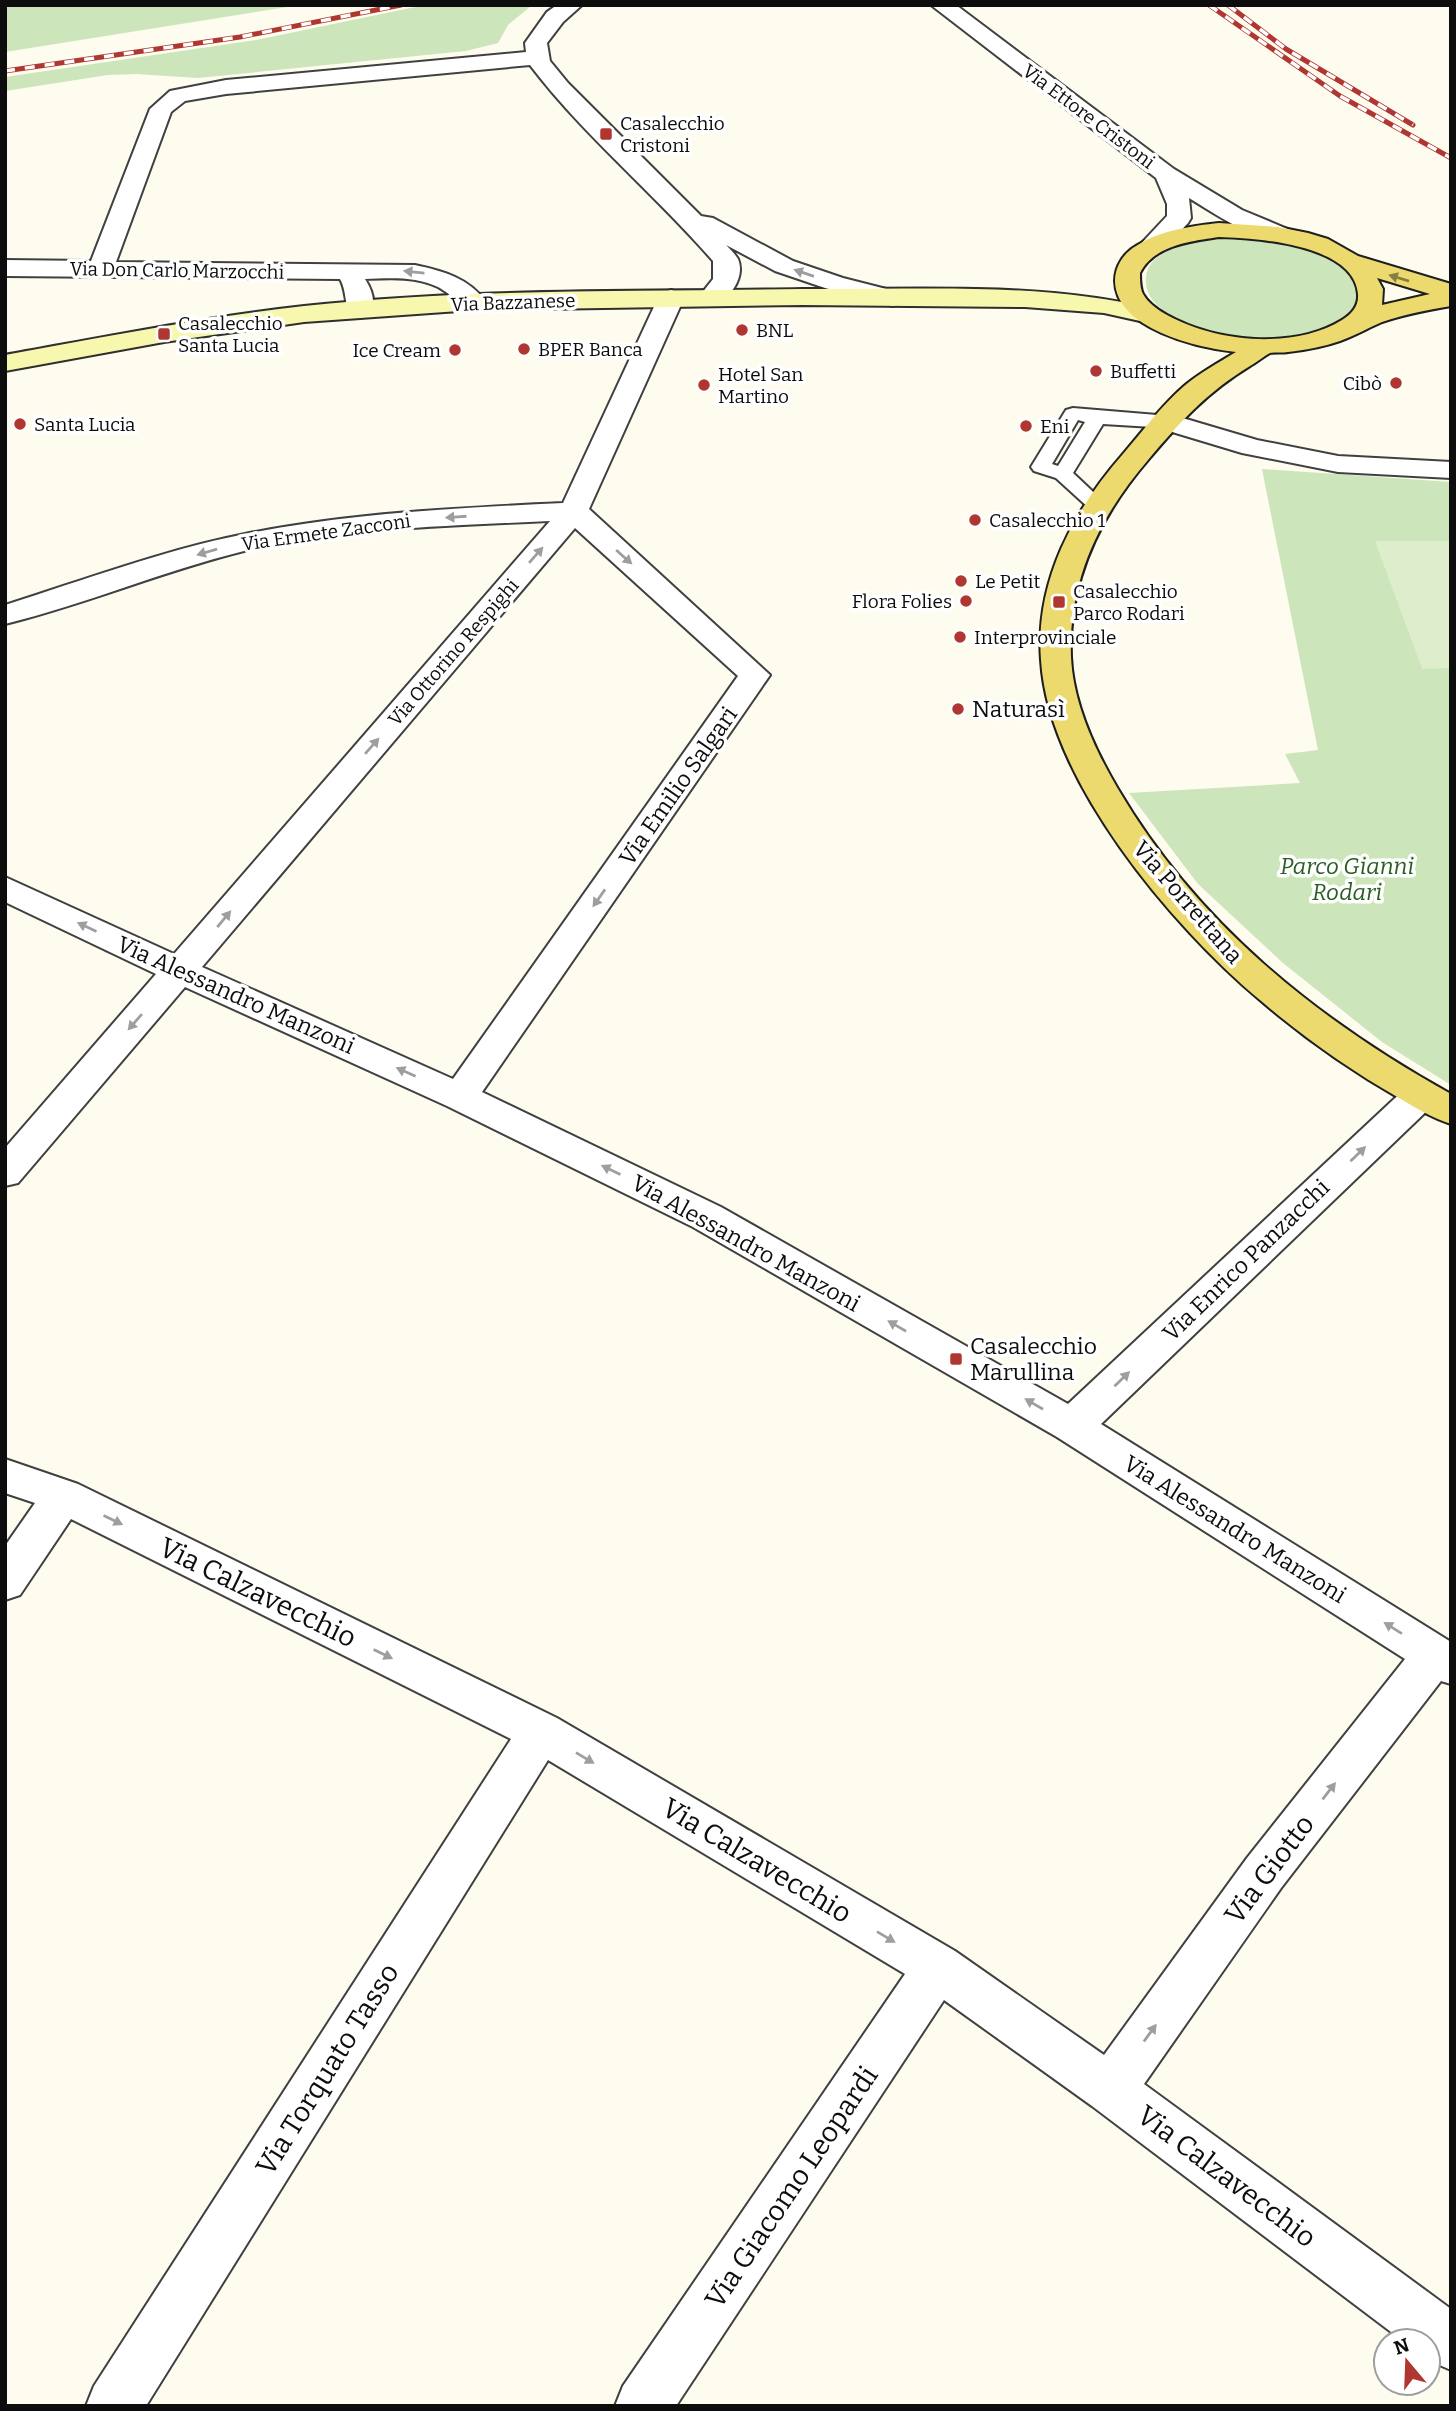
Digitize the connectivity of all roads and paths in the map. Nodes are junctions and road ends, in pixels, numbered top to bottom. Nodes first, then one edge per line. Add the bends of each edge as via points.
1 (571, 5) edge
2 (942, 5) edge
3 (537, 58) junction
4 (1166, 174) junction
5 (685, 213) junction
6 (1281, 235) junction
7 (1149, 248) junction
8 (1348, 261) junction
9 (5, 268) edge
10 (100, 270) junction
11 (1128, 271) junction
12 (348, 272) junction
13 (1451, 292) edge
14 (671, 298) junction
15 (711, 298) junction
16 (893, 298) junction
17 (1451, 298) edge
18 (1025, 299) junction
19 (473, 302) junction
20 (360, 310) junction
21 (1157, 320) junction
22 (1345, 330) junction
23 (1264, 346) junction
24 (5, 363) edge
25 (1189, 371) junction
26 (1169, 422) junction
27 (1451, 470) edge
28 (1097, 505) junction
29 (573, 512) junction
30 (5, 615) edge
31 (5, 888) edge
32 (180, 971) junction
33 (460, 1097) junction
34 (1436, 1103) edge
35 (5, 1173) edge
36 (1072, 1426) junction
37 (5, 1476) edge
38 (64, 1496) junction
39 (5, 1582) edge
40 (1443, 1660) edge
41 (541, 1732) junction
42 (938, 1967) junction
43 (1110, 2089) junction
44 (1451, 2343) edge
45 (114, 2406) edge
46 (643, 2406) edge

1 - 3 street via 544,30 536,43
2 - 4 street, Via Ettore Cristoni
3 - 5 street via 560,88
3 - 10 street via 178,96 161,109
4 - 6 street via 1233,215
4 - 7 street, Via Ettore Cristoni via 1179,204 1179,218
5 - 15 street via 726,260 726,280
16 -> 5 street via 784,266
6 - 7 main road via 1219,230
6 - 8 main road via 1317,244
7 - 11 main road
13 -> 8 main road
8 - 22 main road via 1368,284 1371,297 1363,314
9 - 10 street, Via Don Carlo Marzocchi
10 - 12 street, Via Don Carlo Marzocchi
11 - 18 main road, Via Bazzanese via 1092,285
11 - 21 main road via 1129,293
19 -> 12 street, Via Don Carlo Marzocchi via 464,292 431,275
12 - 20 street via 359,290
14 - 15 main road, Via Bazzanese
14 - 19 main road, Via Bazzanese
14 - 29 street, Via Ottorino Respighi
15 - 16 main road, Via Bazzanese
16 - 18 main road, Via Bazzanese
17 - 22 main road via 1371,316
18 - 21 main road, Via Bazzanese via 1104,305
19 - 20 main road, Via Bazzanese
20 - 24 main road, Via Bazzanese via 220,326
21 - 23 main road via 1218,341
21 - 25 main road
22 - 23 main road via 1295,344
23 - 25 main road, Via Porrettana
25 - 26 main road, Via Porrettana
26 - 27 street via 1252,447 1338,464
26 - 28 main road, Via Porrettana via 1119,474
26 - 28 lane via 1097,418 1063,474
28 - 34 main road, Via Porrettana via 1064,573 1055,659 1063,703 1108,804 1148,864 1203,928 1266,989 1339,1043
29 -> 30 street, Via Ermete Zacconi via 435,518 301,532 150,568
32 -> 29 street, Via Ottorino Respighi
29 -> 33 street, Via Emilio Salgari via 755,675
32 -> 31 street, Via Alessandro Manzoni
33 -> 32 street, Via Alessandro Manzoni
32 -> 35 street, Via Ottorino Respighi
36 -> 33 street, Via Alessandro Manzoni via 707,1217
36 -> 34 street, Via Enrico Panzacchi
40 -> 36 street, Via Alessandro Manzoni
37 - 38 street, Via Calzavecchio
38 - 39 street
38 -> 41 street, Via Calzavecchio
43 -> 40 street, Via Giotto via 1264,1873
41 -> 42 street, Via Calzavecchio
41 - 45 street, Via Torquato Tasso
42 - 43 street, Via Calzavecchio
42 - 46 street, Via Giacomo Leopardi
43 - 44 street, Via Calzavecchio

